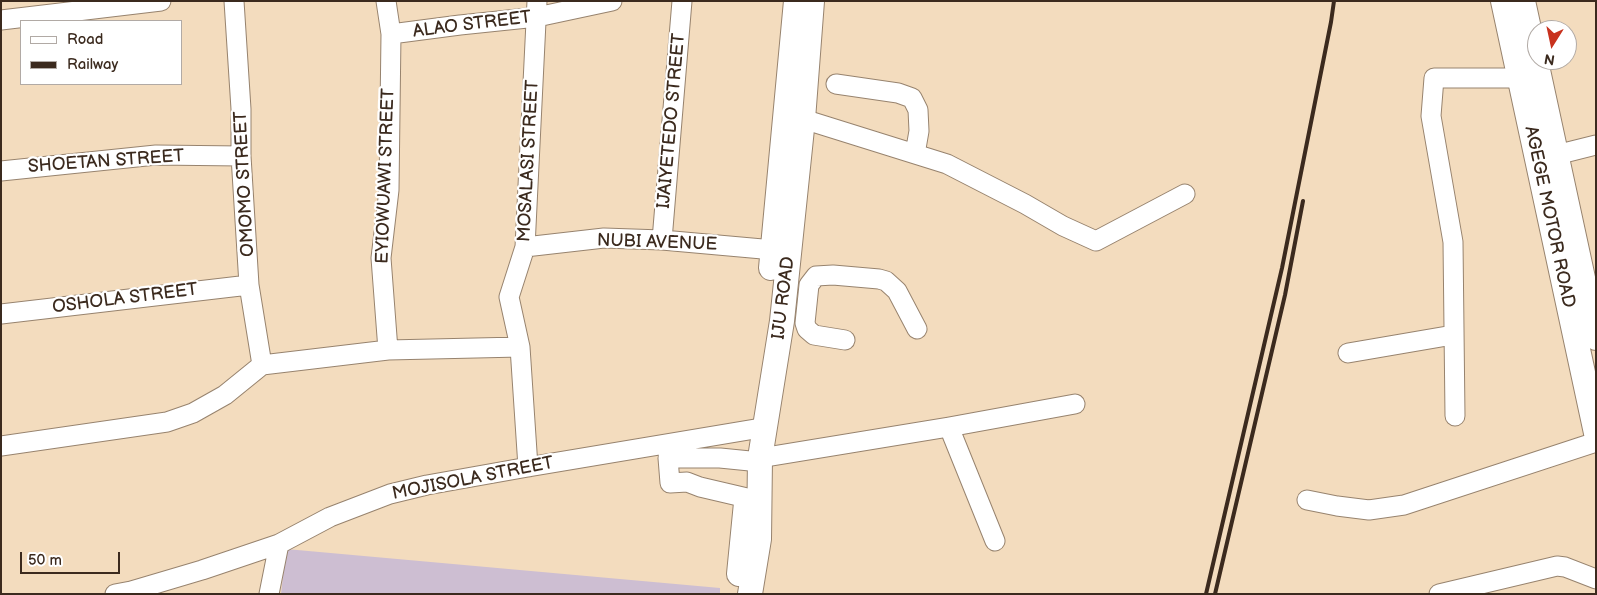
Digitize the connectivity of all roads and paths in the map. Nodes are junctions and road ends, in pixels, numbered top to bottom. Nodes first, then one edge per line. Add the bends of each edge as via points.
1 (161, 1) edge
2 (234, 1) edge
3 (386, 1) edge
4 (612, 1) edge
5 (682, 1) edge
6 (796, 1) edge
7 (812, 1) edge
8 (1503, 1) edge
9 (1523, 1) edge
10 (537, 9) edge
11 (1, 20) edge
12 (391, 34) junction
13 (1519, 78) junction
14 (836, 84) dead end
15 (803, 119) junction
16 (1596, 145) edge
17 (915, 154) junction
18 (1556, 155) junction
19 (241, 156) junction
20 (1, 171) edge
21 (1185, 194) dead end
22 (662, 240) junction
23 (525, 247) junction
24 (781, 250) junction
25 (249, 285) junction
26 (1, 314) edge
27 (782, 321) junction
28 (806, 323) junction
29 (917, 329) dead end
30 (1454, 335) junction
31 (1596, 338) edge
32 (845, 340) dead end
33 (520, 347) junction
34 (388, 350) junction
35 (1348, 353) dead end
36 (262, 365) junction
37 (1075, 404) dead end
38 (1455, 416) dead end
39 (949, 427) junction
40 (756, 429) junction
41 (1596, 433) edge
42 (1596, 442) edge
43 (1, 446) edge
44 (755, 460) junction
45 (528, 467) junction
46 (746, 498) junction
47 (1308, 500) dead end
48 (995, 541) dead end
49 (278, 544) junction
50 (1596, 579) edge
51 (268, 593) edge
52 (115, 594) edge
53 (737, 594) edge
54 (750, 594) edge
55 (1438, 594) edge

1 - 11 street
2 - 19 street, OMOMO STREET
3 - 12 street, EYIOWUAWI STREET
4 - 10 street, ALAO STREET
5 - 22 street, IJAIYETEDO STREET
6 - 24 main road, IJU ROAD
7 - 15 main road, IJU ROAD
8 - 13 main road, AGEGE MOTOR ROAD
9 - 18 main road, AGEGE MOTOR ROAD
10 - 12 street, ALAO STREET via 460,25
10 - 23 street, MOSALASI STREET
12 - 34 street, EYIOWUAWI STREET via 389,190 381,258
13 - 30 street via 1434,78 1431,116 1453,242
13 - 41 main road, AGEGE MOTOR ROAD
14 - 17 street via 912,98 918,110
15 - 17 street
15 - 24 main road, IJU ROAD
16 - 18 street
17 - 21 street via 947,164 1096,242
18 - 31 main road, AGEGE MOTOR ROAD
19 - 20 street, SHOETAN STREET via 156,155
19 - 25 street, OMOMO STREET
22 - 23 street, NUBI AVENUE via 604,238
22 - 24 street, NUBI AVENUE
23 - 33 street, MOSALASI STREET via 509,297
24 - 27 main road, IJU ROAD
24 - 40 main road, IJU ROAD
25 - 26 street, OSHOLA STREET
25 - 36 street, OMOMO STREET
27 - 28 street
27 - 44 main road, IJU ROAD
28 - 29 street via 810,282 819,275 833,275 890,283
28 - 32 street via 808,332 814,336
30 - 35 street
30 - 38 street
33 - 34 street
33 - 45 street, MOSALASI STREET
34 - 36 street
36 - 43 street via 225,395 193,413 168,422
37 - 39 street
39 - 44 street
39 - 48 street
40 - 44 main road, IJU ROAD
40 - 45 street, MOJISOLA STREET
42 - 47 street via 1404,504 1369,510
44 - 46 main road, IJU ROAD
44 - 46 street via 668,458 670,483 687,482
44 - 54 main road, IJU ROAD via 759,539
45 - 49 street, MOJISOLA STREET via 390,494 330,517
46 - 53 main road, IJU ROAD
49 - 51 street
49 - 52 street, MOJISOLA STREET via 202,570
50 - 55 street via 1557,566

